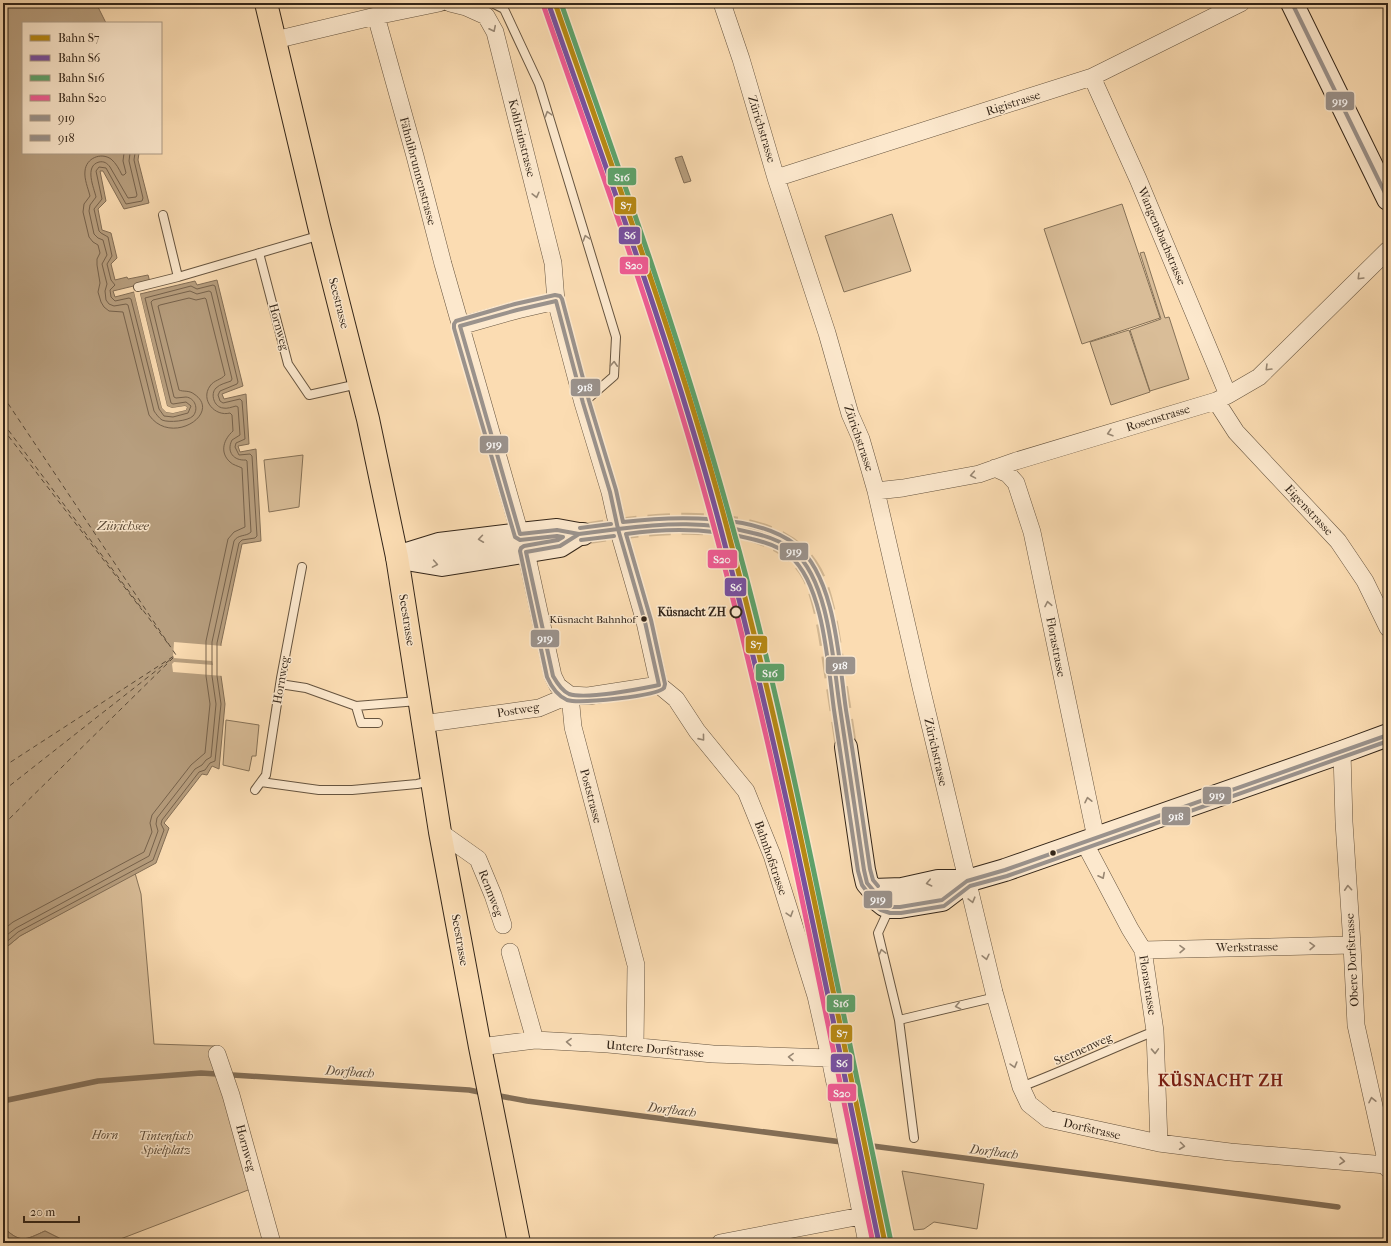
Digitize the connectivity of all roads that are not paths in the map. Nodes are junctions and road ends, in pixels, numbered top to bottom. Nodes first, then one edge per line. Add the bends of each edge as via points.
1 (266, 3) edge
2 (439, 3) edge
3 (450, 3) edge
4 (492, 3) edge
5 (722, 3) edge
6 (1241, 3) edge
7 (1292, 3) edge
8 (406, 6) edge
9 (376, 16) junction
10 (275, 40) junction
11 (1092, 77) junction
12 (1382, 171) edge
13 (776, 178) junction
14 (1388, 199) edge
15 (164, 215) dead end
16 (321, 235) junction
17 (1388, 250) edge
18 (259, 253) junction
19 (178, 277) junction
20 (138, 287) dead end
21 (556, 301) junction
22 (460, 326) junction
23 (359, 384) junction
24 (1222, 398) junction
25 (583, 403) junction
26 (995, 468) junction
27 (876, 491) junction
28 (581, 534) tunnel mouth
29 (523, 543) junction
30 (397, 557) junction
31 (302, 567) dead end
32 (1388, 628) edge
33 (280, 684) junction
34 (659, 685) junction
35 (570, 695) junction
36 (419, 701) junction
37 (356, 706) junction
38 (378, 723) dead end
39 (422, 724) junction
40 (1388, 735) edge
41 (846, 747) tunnel mouth
42 (1342, 752) junction
43 (431, 780) junction
44 (261, 782) junction
45 (255, 790) dead end
46 (440, 832) junction
47 (1090, 840) junction
48 (967, 881) junction
49 (873, 890) junction
50 (890, 907) junction
51 (503, 925) dead end
52 (1352, 945) junction
53 (1143, 950) junction
54 (510, 952) dead end
55 (996, 997) junction
56 (899, 1020) junction
57 (1155, 1031) junction
58 (535, 1040) junction
59 (635, 1047) junction
60 (217, 1054) dead end
61 (482, 1058) junction
62 (830, 1058) junction
63 (1020, 1087) junction
64 (914, 1138) dead end
65 (1158, 1143) junction
66 (1387, 1167) edge
67 (860, 1216) junction
68 (272, 1243) edge
69 (519, 1243) edge
70 (720, 1243) edge
71 (867, 1243) edge

1 - 10 main road, Seestrasse
2 - 8 street
3 -> 21 street, Kohlrainstrasse via 486,16 495,32 553,263
25 -> 4 lane via 614,376 616,337 539,84 504,9
5 - 13 street, Zürichstrasse
6 - 11 street, Rigistrasse
7 - 12 main road
8 - 9 street
9 - 10 street
9 - 22 street, Fähnlibrunnenstrasse
10 - 16 main road, Seestrasse
11 - 13 street, Rigistrasse
11 - 24 street, Wangensbachstrasse via 1141,186
12 - 14 main road
13 - 27 street, Zürichstrasse
15 - 19 lane
16 - 18 lane
16 - 23 main road, Seestrasse
17 -> 24 street, Rosenstrasse via 1259,377
18 - 19 lane
18 - 23 lane, Hornweg via 288,364 309,395
19 - 20 lane
21 - 22 street
21 - 25 street, Kohlrainstrasse
22 - 29 street, Fähnlibrunnenstrasse
23 - 30 main road, Seestrasse
24 -> 26 street, Rosenstrasse
24 - 32 street, Eigenstrasse via 1236,432 1338,541 1365,581
25 - 34 street, Kohlrainstrasse via 610,492
26 -> 27 street, Rosenstrasse via 979,474
47 -> 26 street, Florastrasse via 1032,532 1016,483 1008,474
27 - 48 street, Zürichstrasse
28 - 29 main road via 560,546
29 - 30 main road via 442,565
29 - 35 street via 553,676 558,686
30 - 36 main road, Seestrasse
31 - 33 lane, Hornweg
33 - 37 lane via 306,688
33 - 44 lane, Hornweg via 266,775
34 - 35 street, Postweg via 588,696
34 -> 62 street, Bahnhofstrasse via 676,699 697,731 746,791 772,855 816,996
35 - 39 street, Postweg via 539,708
35 - 59 street, Poststrasse via 573,727 636,965
36 - 37 lane
36 - 39 main road, Seestrasse
37 - 38 lane via 361,723
39 - 43 main road, Seestrasse
40 - 42 main road
41 - 49 main road via 864,870 867,883
42 - 47 main road
52 -> 42 street, Obere Dorfstrasse
43 - 44 lane via 418,784 352,790 318,790
43 - 46 main road, Seestrasse
44 - 45 lane, Hornweg
46 - 51 street, Rennweg via 478,859
46 - 61 main road, Seestrasse
47 - 48 main road
47 -> 53 street, Florastrasse via 1130,929
48 -> 49 main road via 938,881 902,889
48 - 50 main road via 942,900
48 -> 55 street, Dorfstrasse
49 - 50 main road via 879,901
56 -> 50 lane via 878,933
53 -> 52 street, Werkstrasse
66 -> 52 street, Obere Dorfstrasse via 1356,1025
53 - 57 street, Florastrasse
54 - 58 street
55 -> 56 lane
55 -> 63 street, Dorfstrasse
56 - 64 lane
57 - 63 lane, Sternenweg
57 -> 65 street, Florastrasse
59 -> 58 street, Untere Dorfstrasse
58 - 61 street, Untere Dorfstrasse
62 -> 59 street, Untere Dorfstrasse via 713,1054
60 - 68 street, Hornweg
61 - 69 main road, Seestrasse
62 - 67 street, Bahnhofstrasse
63 - 65 street, Dorfstrasse via 1029,1104 1048,1119
65 -> 66 street, Dorfstrasse
67 - 70 street
67 - 71 street, Bahnhofstrasse

